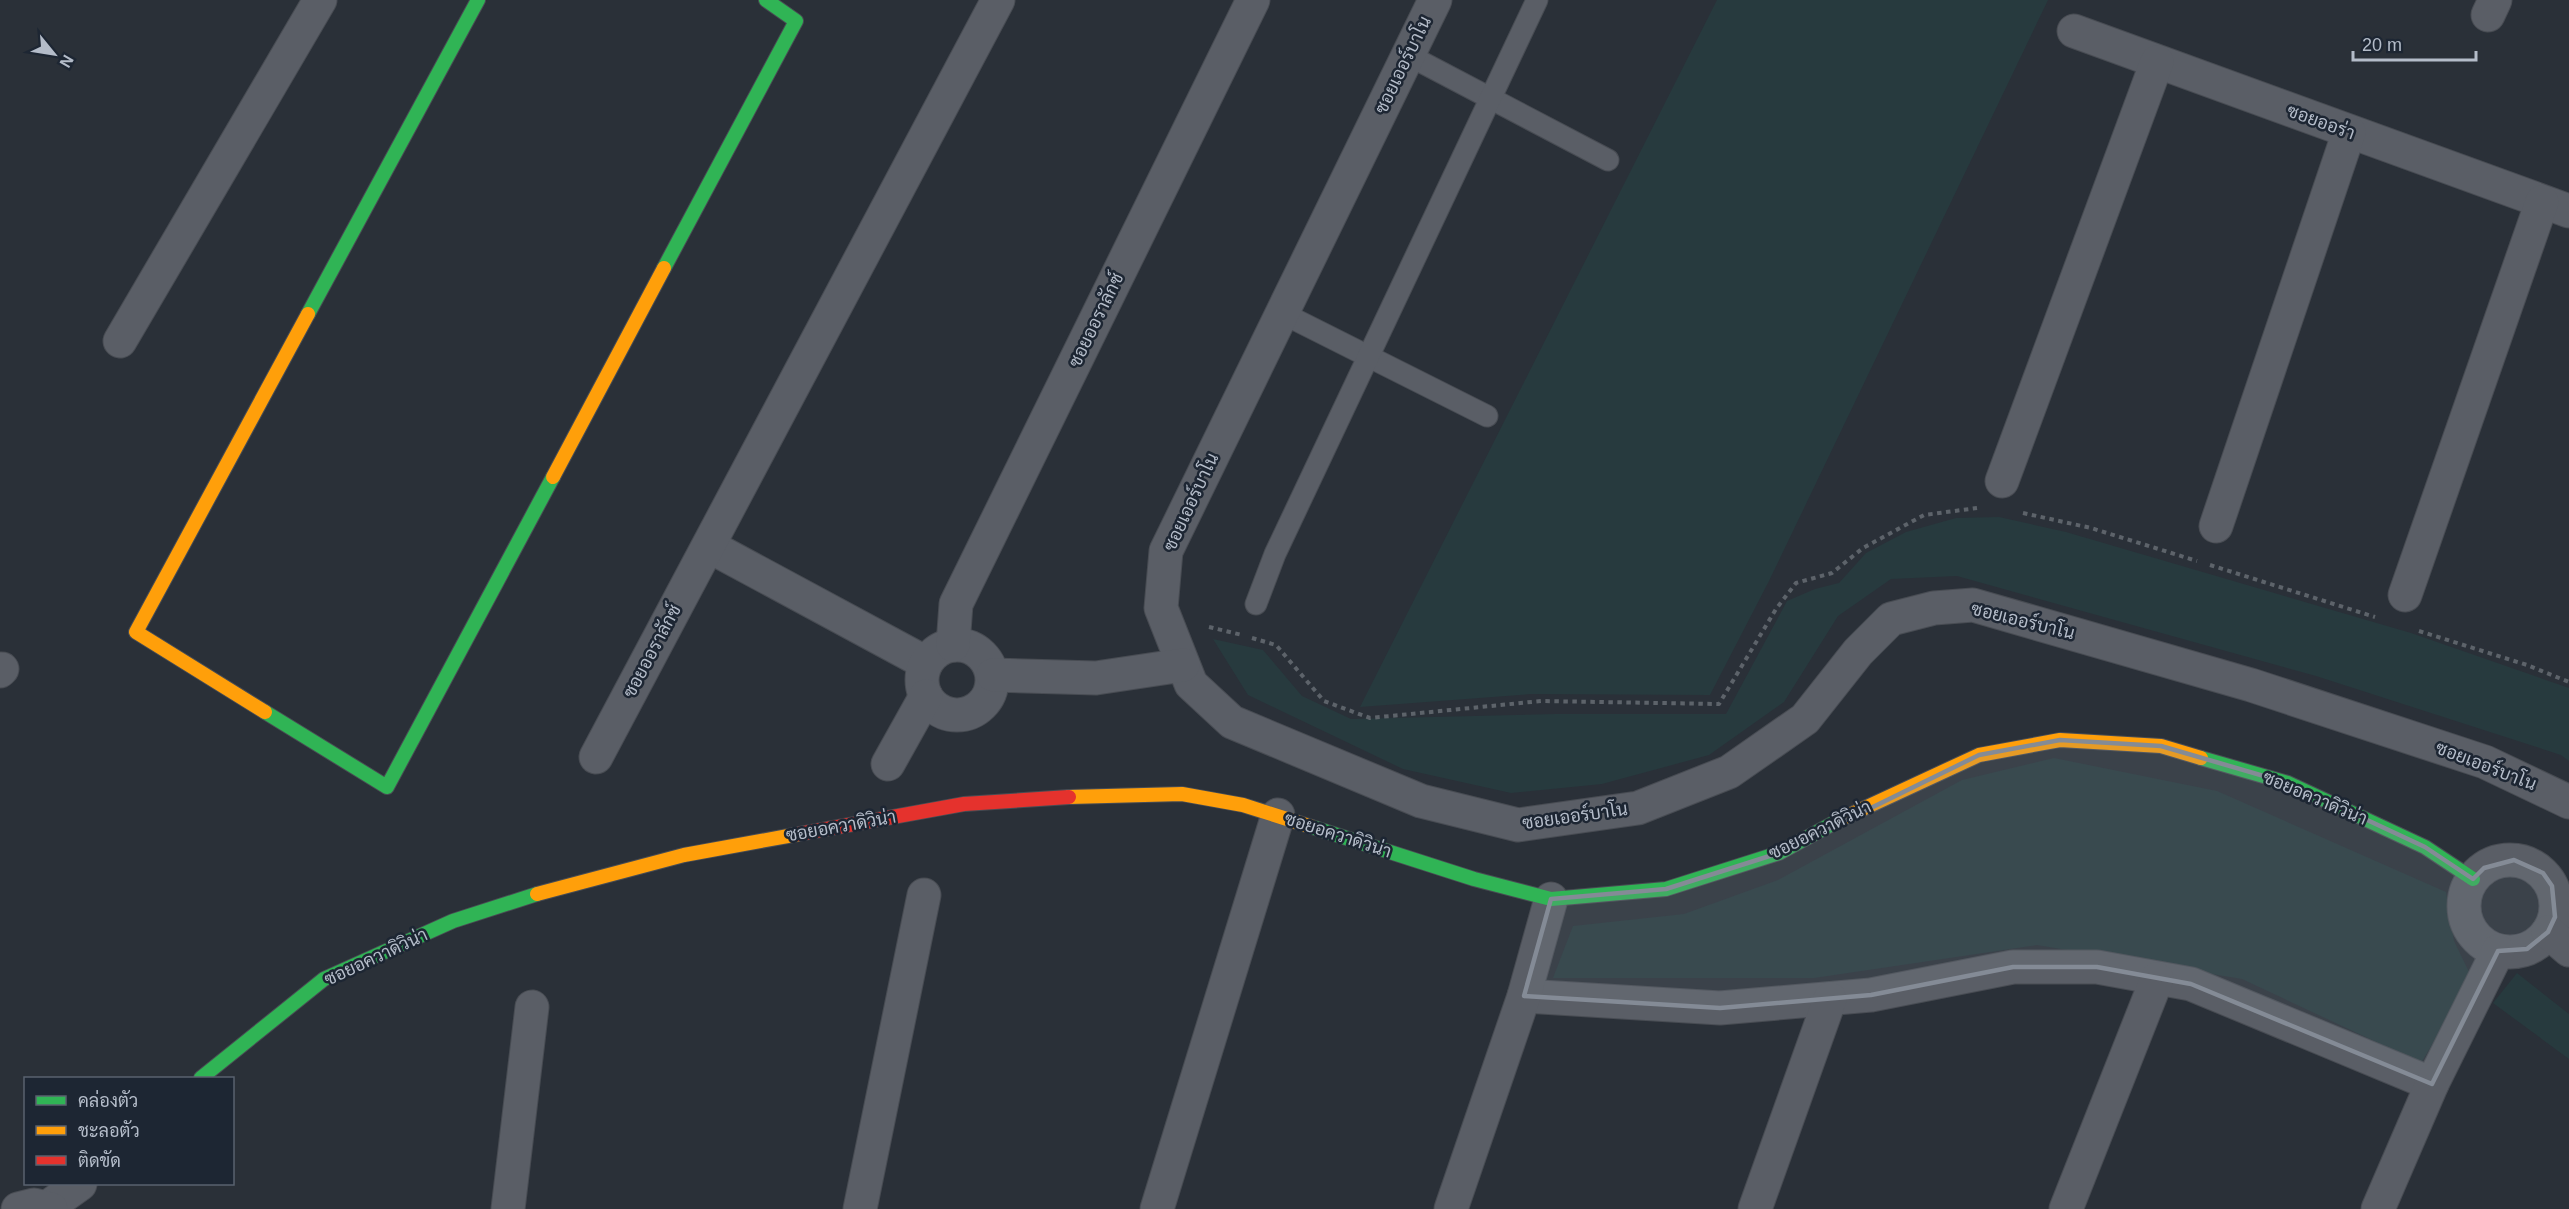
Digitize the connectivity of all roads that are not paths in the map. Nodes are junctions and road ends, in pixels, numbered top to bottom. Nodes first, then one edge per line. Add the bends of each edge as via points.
1 (320, 0) edge
2 (478, 0) edge
3 (766, 0) edge
4 (998, 0) edge
5 (1253, 0) edge
6 (1435, 0) edge
7 (1537, 0) edge
8 (2073, 31) dead end
9 (1408, 55) junction
10 (2157, 63) junction
11 (1491, 98) junction
12 (2349, 132) junction
13 (1608, 160) dead end
14 (2555, 207) edge
15 (1282, 313) junction
16 (120, 341) dead end
17 (1369, 356) junction
18 (1487, 416) dead end
19 (2002, 481) dead end
20 (2216, 526) dead end
21 (709, 546) junction
22 (2405, 594) dead end
23 (1256, 604) dead end
24 (953, 645) junction
25 (926, 663) junction
26 (1183, 665) junction
27 (993, 675) junction
28 (926, 696) junction
29 (596, 757) dead end
30 (888, 764) dead end
31 (2569, 802) edge
32 (1278, 815) junction
33 (2473, 879) junction
34 (924, 895) dead end
35 (1551, 899) junction
36 (2559, 941) edge
37 (2498, 951) junction
38 (2157, 979) junction
39 (1524, 996) junction
40 (1830, 999) junction
41 (532, 1007) dead end
42 (202, 1077) edge
43 (2432, 1084) junction
44 (78, 1185) edge
45 (39, 1208) edge
46 (508, 1209) edge
47 (860, 1209) edge
48 (1157, 1209) edge
49 (1451, 1209) edge
50 (1755, 1209) edge
51 (2066, 1209) edge
52 (2378, 1209) edge

1 - 16 street
2 - 3 street via 136,632 387,787 796,21
4 - 21 street, ซอยออราลักซ์
5 - 24 street, ซอยออราลักซ์ via 956,604
6 - 9 street, ซอยเออร์บาโน
7 - 11 lane
8 - 10 street, ซอยออร่า
9 - 11 lane
9 - 15 street, ซอยเออร์บาโน
10 - 12 street, ซอยออร่า
10 - 19 street
11 - 13 lane
11 - 17 lane
12 - 14 street, ซอยออร่า
12 - 20 street
14 - 22 street
15 - 17 lane
15 - 26 street, ซอยเออร์บาโน via 1166,551 1161,608
17 - 18 lane
17 - 23 lane via 1275,554
21 - 25 street
21 - 29 street, ซอยออราลักซ์
24 - 25 street via 933,654
24 - 27 street via 964,645 983,655
25 - 28 street via 922,685
26 - 27 street via 1096,678
26 - 31 street, ซอยเออร์บาโน via 1191,684 1232,722 1421,801 1518,825 1638,808 1729,772 1805,719 1858,652 1891,619 1934,608 1973,605 2251,685 2463,754
27 - 28 street via 987,699 968,713 944,713
28 - 30 street
32 - 35 street, ซอยอควาดิวิน่า via 1474,879
32 - 42 street, ซอยอควาดิวิน่า via 1182,794 963,804 672,858 562,885 453,921 324,979
32 - 48 street
33 - 35 street, ซอยอควาดิวิน่า via 2425,847 2288,783 2161,746 2060,740 1979,755 1857,811 1779,853 1666,889
33 - 36 street via 2498,861 2530,864 2543,873 2556,901
33 - 37 street via 2466,892 2466,922 2484,946
34 - 47 street
35 - 39 street
36 - 37 street via 2539,942 2513,953
37 - 43 street
38 - 40 street via 2097,967 2013,968
38 - 43 street via 2191,984
38 - 51 street
39 - 40 street via 1720,1008
39 - 49 street
40 - 50 street
41 - 46 street
43 - 52 street
44 - 45 street

